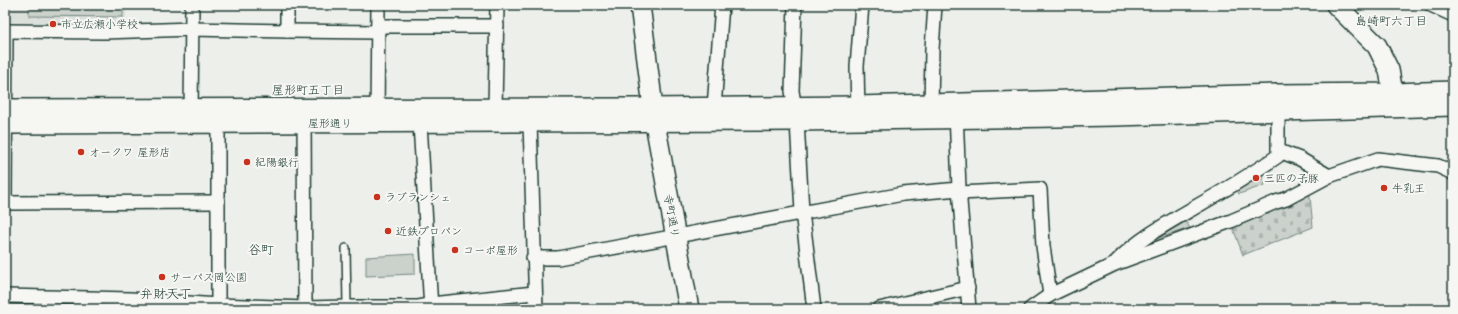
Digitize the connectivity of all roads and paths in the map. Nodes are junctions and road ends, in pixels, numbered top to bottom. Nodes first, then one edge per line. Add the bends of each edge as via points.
1 (192, 5) edge
2 (286, 5) edge
3 (378, 5) edge
4 (497, 5) edge
5 (640, 5) edge
6 (722, 5) edge
7 (794, 5) edge
8 (862, 5) edge
9 (935, 5) edge
10 (1336, 5) edge
11 (497, 26) junction
12 (192, 29) junction
13 (378, 29) junction
14 (6, 31) edge
15 (287, 31) junction
16 (1453, 90) edge
17 (1393, 100) junction
18 (1278, 103) junction
19 (1453, 106) edge
20 (714, 107) junction
21 (495, 108) junction
22 (956, 111) junction
23 (931, 112) junction
24 (858, 113) junction
25 (795, 114) junction
26 (654, 115) junction
27 (5, 116) edge
28 (191, 116) junction
29 (218, 116) junction
30 (304, 116) junction
31 (377, 116) junction
32 (420, 123) junction
33 (530, 123) junction
34 (1279, 152) junction
35 (1453, 173) edge
36 (1329, 176) junction
37 (960, 191) junction
38 (5, 201) edge
39 (218, 202) junction
40 (802, 212) junction
41 (676, 237) junction
42 (346, 248) dead end
43 (533, 258) junction
44 (1115, 264) junction
45 (968, 288) junction
46 (534, 294) junction
47 (1050, 295) junction
48 (5, 296) edge
49 (130, 304) edge
50 (218, 305) junction
51 (431, 306) edge
52 (347, 307) junction
53 (305, 309) edge
54 (536, 309) edge
55 (689, 309) edge
56 (814, 309) edge
57 (879, 309) edge
58 (969, 309) edge
59 (1030, 309) edge

1 - 12 street
2 - 15 street
3 - 13 street
4 - 11 street
5 - 26 street, 寺町通り
6 - 20 street
7 - 25 street via 792,91
8 - 24 street via 857,66
9 - 23 street
10 - 17 street via 1377,46 1389,70
11 - 13 street
11 - 21 street
12 - 14 street via 104,32
12 - 15 street
12 - 28 street
13 - 15 street
13 - 31 street
14 - 27 street
16 - 17 street
17 - 18 street
17 - 19 street
18 - 22 street
18 - 34 street
20 - 25 street
20 - 26 street
21 - 26 street, 屋形通り
21 - 31 street, 屋形通り
22 - 23 street
22 - 37 street
23 - 24 street
24 - 25 street
25 - 26 street
25 - 40 street
26 - 33 street, 屋形通り
26 - 41 street, 寺町通り
27 - 28 street, 屋形通り
27 - 38 street
28 - 29 street, 屋形通り
29 - 30 street, 屋形通り
29 - 39 street
30 - 31 street, 屋形通り
30 - 53 street
31 - 32 street, 屋形通り
32 - 33 street, 屋形通り
32 - 51 street
33 - 43 street
34 - 36 street
34 - 44 street via 1278,156 1236,184 1130,248
35 - 36 street via 1438,166 1378,158
36 - 44 street via 1286,199
37 - 40 street via 903,194
37 - 45 street
37 - 47 street via 1040,189 1043,246
38 - 39 street
39 - 50 street
40 - 41 street
40 - 56 street
41 - 43 street via 558,258
41 - 55 street, 寺町通り
42 - 52 lane
43 - 46 street
44 - 47 street
45 - 57 street
45 - 58 street
46 - 51 street
46 - 54 street
47 - 59 street
48 - 49 street
49 - 50 street
50 - 53 street
51 - 52 street
52 - 53 street

